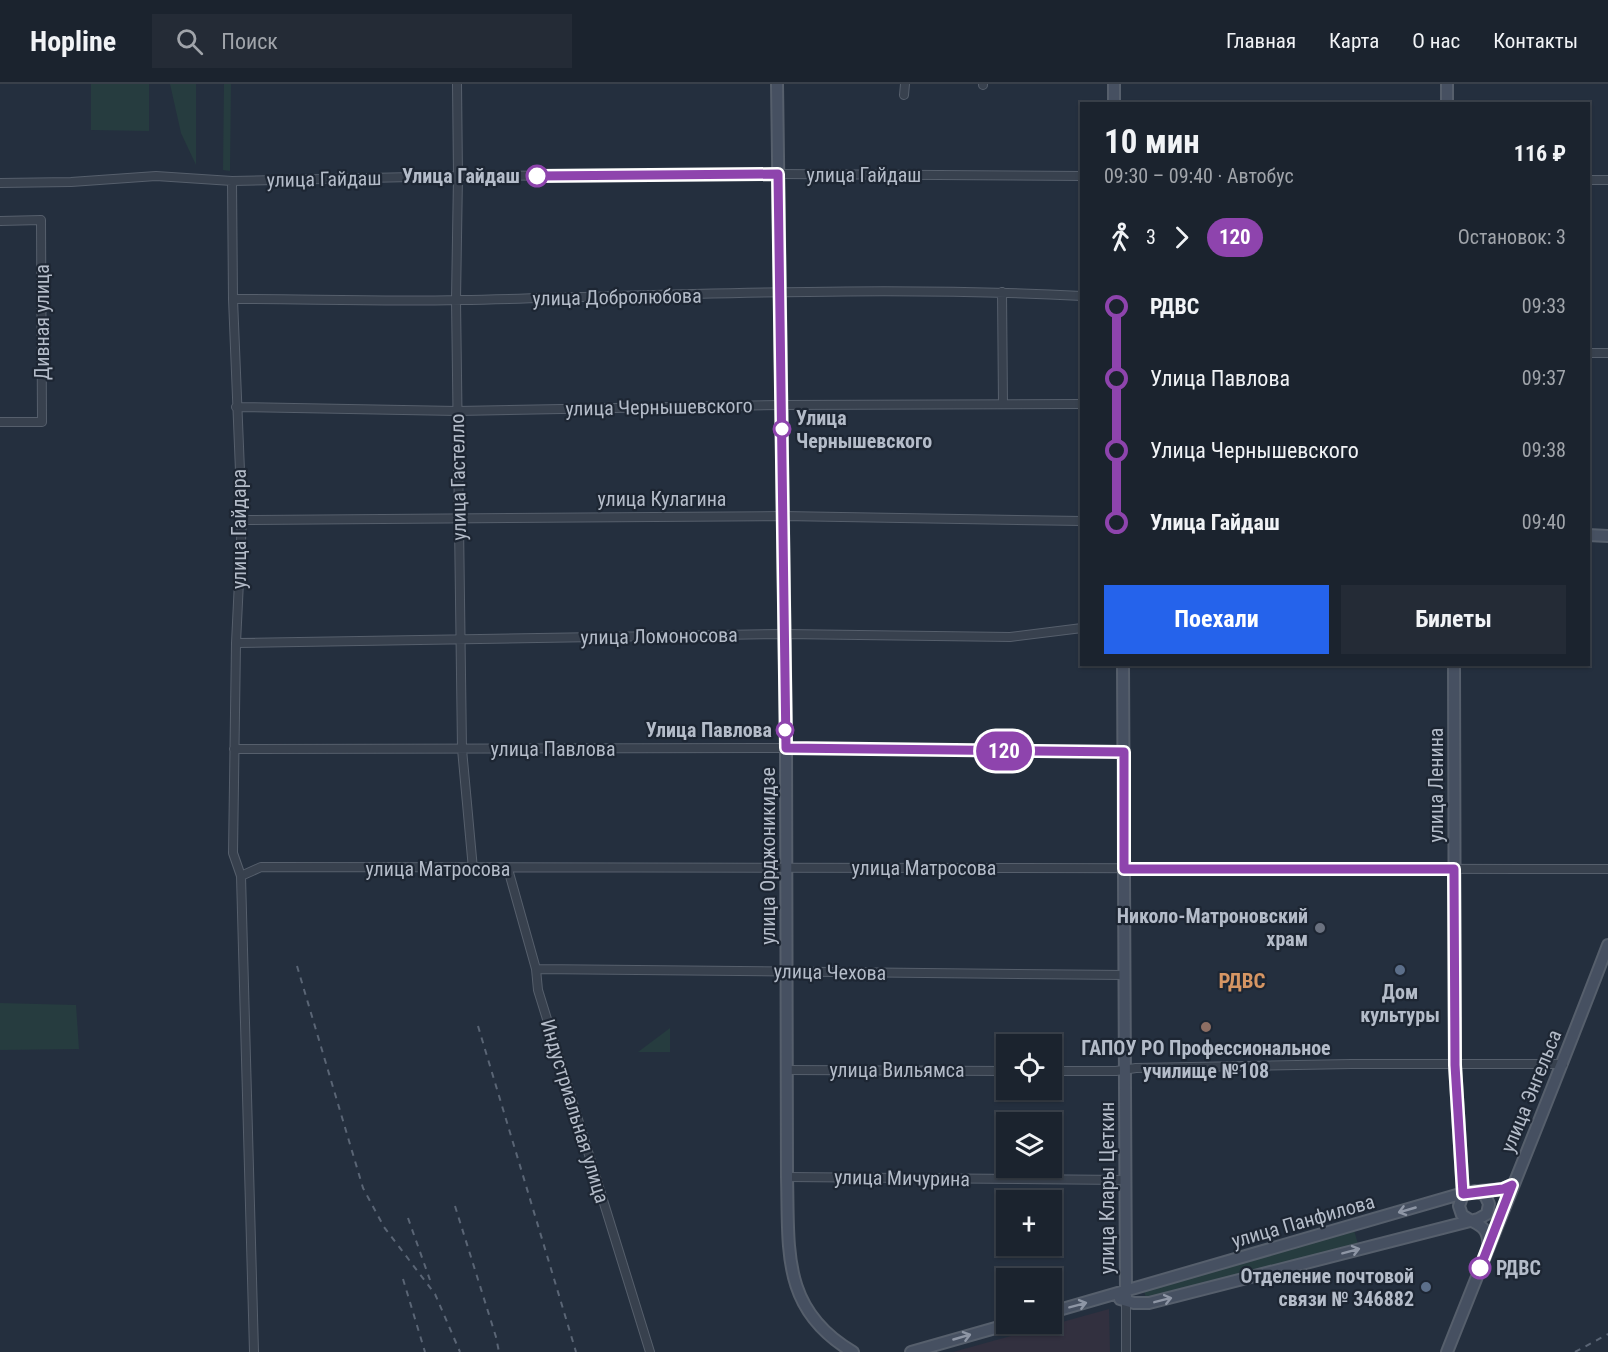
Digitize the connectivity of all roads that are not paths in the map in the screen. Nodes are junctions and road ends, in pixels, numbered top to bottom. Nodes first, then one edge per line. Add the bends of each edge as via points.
1 (457, 84) edge
2 (777, 84) edge
3 (905, 84) edge
4 (1114, 84) edge
5 (1447, 84) edge
6 (904, 95) dead end
7 (1114, 102) edge
8 (1447, 102) edge
9 (778, 174) junction
10 (1080, 176) edge
11 (458, 177) junction
12 (1590, 180) edge
13 (1608, 180) edge
14 (232, 181) junction
15 (0, 183) edge
16 (0, 220) edge
17 (1002, 292) junction
18 (779, 293) junction
19 (1080, 296) edge
20 (233, 298) junction
21 (456, 300) junction
22 (1590, 353) edge
23 (1608, 353) edge
24 (1003, 404) junction
25 (1080, 404) edge
26 (782, 405) junction
27 (236, 407) junction
28 (457, 411) junction
29 (0, 422) edge
30 (783, 516) junction
31 (458, 519) junction
32 (242, 520) junction
33 (1080, 521) edge
34 (1590, 536) edge
35 (1608, 536) edge
36 (1080, 628) edge
37 (784, 634) junction
38 (460, 639) junction
39 (236, 643) junction
40 (1123, 666) edge
41 (1454, 666) edge
42 (786, 748) junction
43 (234, 749) junction
44 (462, 749) junction
45 (1124, 752) junction
46 (786, 867) junction
47 (473, 869) junction
48 (508, 869) junction
49 (1124, 869) junction
50 (1454, 869) junction
51 (1608, 869) edge
52 (241, 876) junction
53 (1608, 945) edge
54 (536, 969) junction
55 (787, 972) junction
56 (1125, 975) junction
57 (1563, 1064) junction
58 (1455, 1065) junction
59 (787, 1070) junction
60 (1125, 1070) junction
61 (996, 1071) edge
62 (1062, 1071) edge
63 (787, 1177) junction
64 (1125, 1180) junction
65 (1512, 1185) junction
66 (1468, 1193) junction
67 (1501, 1213) junction
68 (1475, 1220) junction
69 (1488, 1248) junction
70 (1126, 1296) junction
71 (1062, 1309) edge
72 (996, 1328) edge
73 (254, 1352) edge
74 (650, 1352) edge
75 (854, 1352) edge
76 (911, 1352) edge
77 (1126, 1352) edge
78 (1447, 1352) edge

1 - 11 street, улица Гастелло
2 - 9 street, улица Орджоникидзе
3 - 6 street
4 - 7 street
5 - 8 street
9 - 10 street, улица Гайдаш
9 - 11 street, улица Гайдаш
9 - 18 street, улица Орджоникидзе
11 - 14 street, улица Гайдаш
11 - 21 street, улица Гастелло
12 - 13 street
14 - 15 street, улица Гайдаш via 156,176
14 - 20 street, улица Гайдара
16 - 29 street, Дивная улица via 41,220 42,422
17 - 18 street, улица Добролюбова
17 - 19 street, улица Добролюбова
17 - 24 street
18 - 21 street, улица Добролюбова
18 - 26 street, улица Орджоникидзе
20 - 21 street, улица Добролюбова
20 - 27 street, улица Гайдара
21 - 28 street, улица Гастелло
22 - 23 street
24 - 25 street, улица Чернышевского
24 - 26 street, улица Чернышевского
26 - 28 street, улица Чернышевского
26 - 30 street, улица Орджоникидзе
27 - 28 street, улица Чернышевского
27 - 32 street, улица Гайдара
28 - 31 street, улица Гастелло
30 - 31 street, улица Кулагина
30 - 33 street, улица Кулагина
30 - 37 street, улица Орджоникидзе
31 - 32 street, улица Кулагина
31 - 38 street, улица Гастелло
32 - 39 street, улица Гайдара
34 - 35 street
36 - 37 street, улица Ломоносова via 1010,637
37 - 38 street, улица Ломоносова
37 - 42 street, улица Орджоникидзе
38 - 39 street, улица Ломоносова
38 - 44 street, улица Гастелло
39 - 43 street, улица Гайдара
40 - 45 street, улица Клары Цеткин
41 - 50 street, улица Ленина
42 - 44 street, улица Павлова
42 - 45 street, улица Павлова
42 - 46 street, улица Орджоникидзе
43 - 44 street, улица Павлова
43 - 52 street, улица Гайдара via 233,853
44 - 47 street, улица Гастелло
45 - 49 street, улица Клары Цеткин
46 - 48 street, улица Матросова
46 - 49 street, улица Матросова
46 - 55 street, улица Орджоникидзе
47 - 48 street, улица Матросова
47 - 52 street, улица Матросова via 261,867
48 - 54 street, Индустриальная улица
49 - 50 street, улица Матросова
49 - 56 street, улица Клары Цеткин
50 - 51 street, улица Матросова
50 - 58 street, улица Ленина
52 - 73 street
53 - 57 street, улица Энгельса
54 - 55 street, улица Чехова
54 - 74 street, Индустриальная улица via 538,990
55 - 56 street, улица Чехова
55 - 59 street, улица Орджоникидзе
56 - 60 street, улица Клары Цеткин
57 - 58 street
57 - 65 street, улица Энгельса
58 - 60 street
58 - 66 street, улица Ленина
59 - 61 street, улица Вильямса
59 - 63 street, улица Орджоникидзе
60 - 62 street
60 - 64 street, улица Клары Цеткин
63 - 64 street, улица Мичурина
63 - 75 street, улица Орджоникидзе via 790,1250 797,1289 817,1324
64 - 70 street, улица Клары Цеткин
65 - 66 street, улица Панфилова
65 - 67 street, улица Энгельса
66 - 68 street via 1460,1200 1460,1210 1466,1218
66 - 68 street via 1485,1195 1489,1204 1487,1214
66 -> 70 street, улица Панфилова
67 - 68 street, улица Панфилова
67 - 69 street, улица Энгельса
68 - 69 street via 1485,1231
70 -> 68 street, улица Панфилова via 1149,1304
69 - 78 street, улица Энгельса
71 -> 70 street, улица Панфилова
70 - 77 street, улица Клары Цеткин
76 -> 72 street

